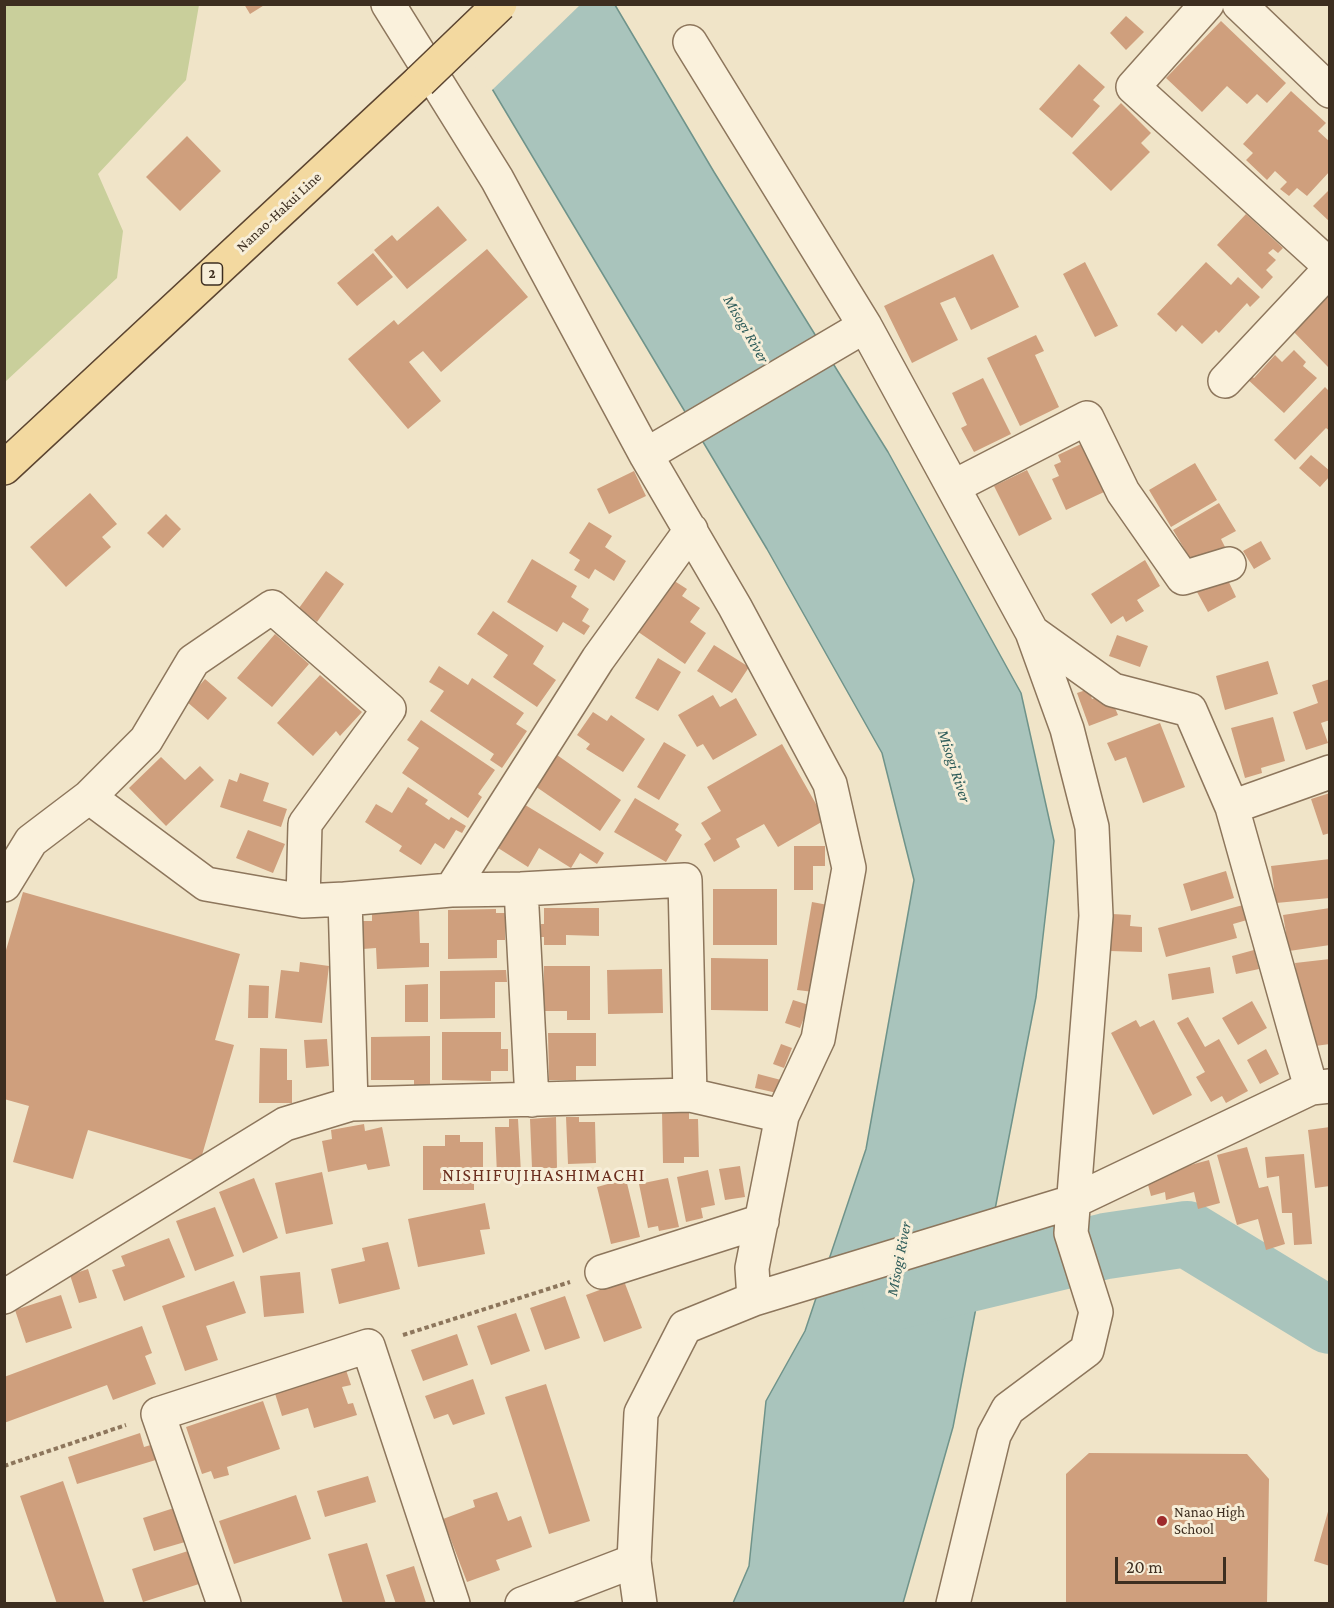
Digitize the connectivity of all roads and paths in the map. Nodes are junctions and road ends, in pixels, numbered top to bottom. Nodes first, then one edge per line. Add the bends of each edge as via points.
1 (388, 4) edge
2 (500, 4) edge
3 (1207, 4) edge
4 (1239, 4) edge
5 (690, 42) dead end
6 (1329, 91) edge
7 (1329, 267) edge
8 (865, 326) junction
9 (1224, 381) dead end
10 (646, 455) junction
11 (4, 468) edge
12 (953, 487) junction
13 (691, 530) junction
14 (1229, 564) dead end
15 (1032, 632) junction
16 (1329, 772) edge
17 (89, 797) junction
18 (1232, 807) junction
19 (4, 885) edge
20 (521, 889) junction
21 (451, 890) junction
22 (345, 898) junction
23 (303, 901) junction
24 (1320, 1087) edge
25 (690, 1095) junction
26 (532, 1100) junction
27 (351, 1104) junction
28 (783, 1116) junction
29 (1071, 1217) junction
30 (762, 1221) junction
31 (602, 1272) joint
32 (4, 1297) edge
33 (754, 1299) junction
34 (368, 1346) junction
35 (158, 1414) junction
36 (4, 1466) edge
37 (634, 1561) junction
38 (224, 1604) edge
39 (453, 1604) edge
40 (522, 1604) edge
41 (640, 1604) edge
42 (953, 1604) edge

1 - 10 street via 497,179
2 - 11 main road, Nanao-Hakui Line / 2, bridge
3 - 7 street via 1133,87
4 - 6 street
5 - 8 street
7 - 9 street
8 - 10 street
8 - 12 street
10 - 13 street
12 - 14 street via 1087,418 1122,492 1183,578
12 - 15 street
13 - 21 street via 598,659
13 - 28 street via 830,784 849,868 818,1039
15 - 18 street via 1113,690 1190,710
15 - 29 street via 1067,729 1092,827 1096,916
16 - 18 street
17 - 19 street via 31,841
17 - 23 street via 206,884
17 - 23 street via 146,740 193,661 272,607 389,709 305,824
18 - 24 street
20 - 21 street
20 - 25 street via 685,880
20 - 26 street
21 - 22 street
22 - 23 street
22 - 27 street
24 - 29 street
25 - 26 street
25 - 28 street
26 - 27 street
27 - 32 street via 285,1124
28 - 30 street
29 - 33 street
29 - 42 street via 1096,1312 1087,1350 1008,1409 994,1435
30 - 31 street
30 - 33 street via 752,1268
31 - 34 path
33 - 37 street via 685,1327 640,1413
34 - 35 street
34 - 39 street
35 - 36 path
35 - 38 street
37 - 40 street
37 - 41 street

